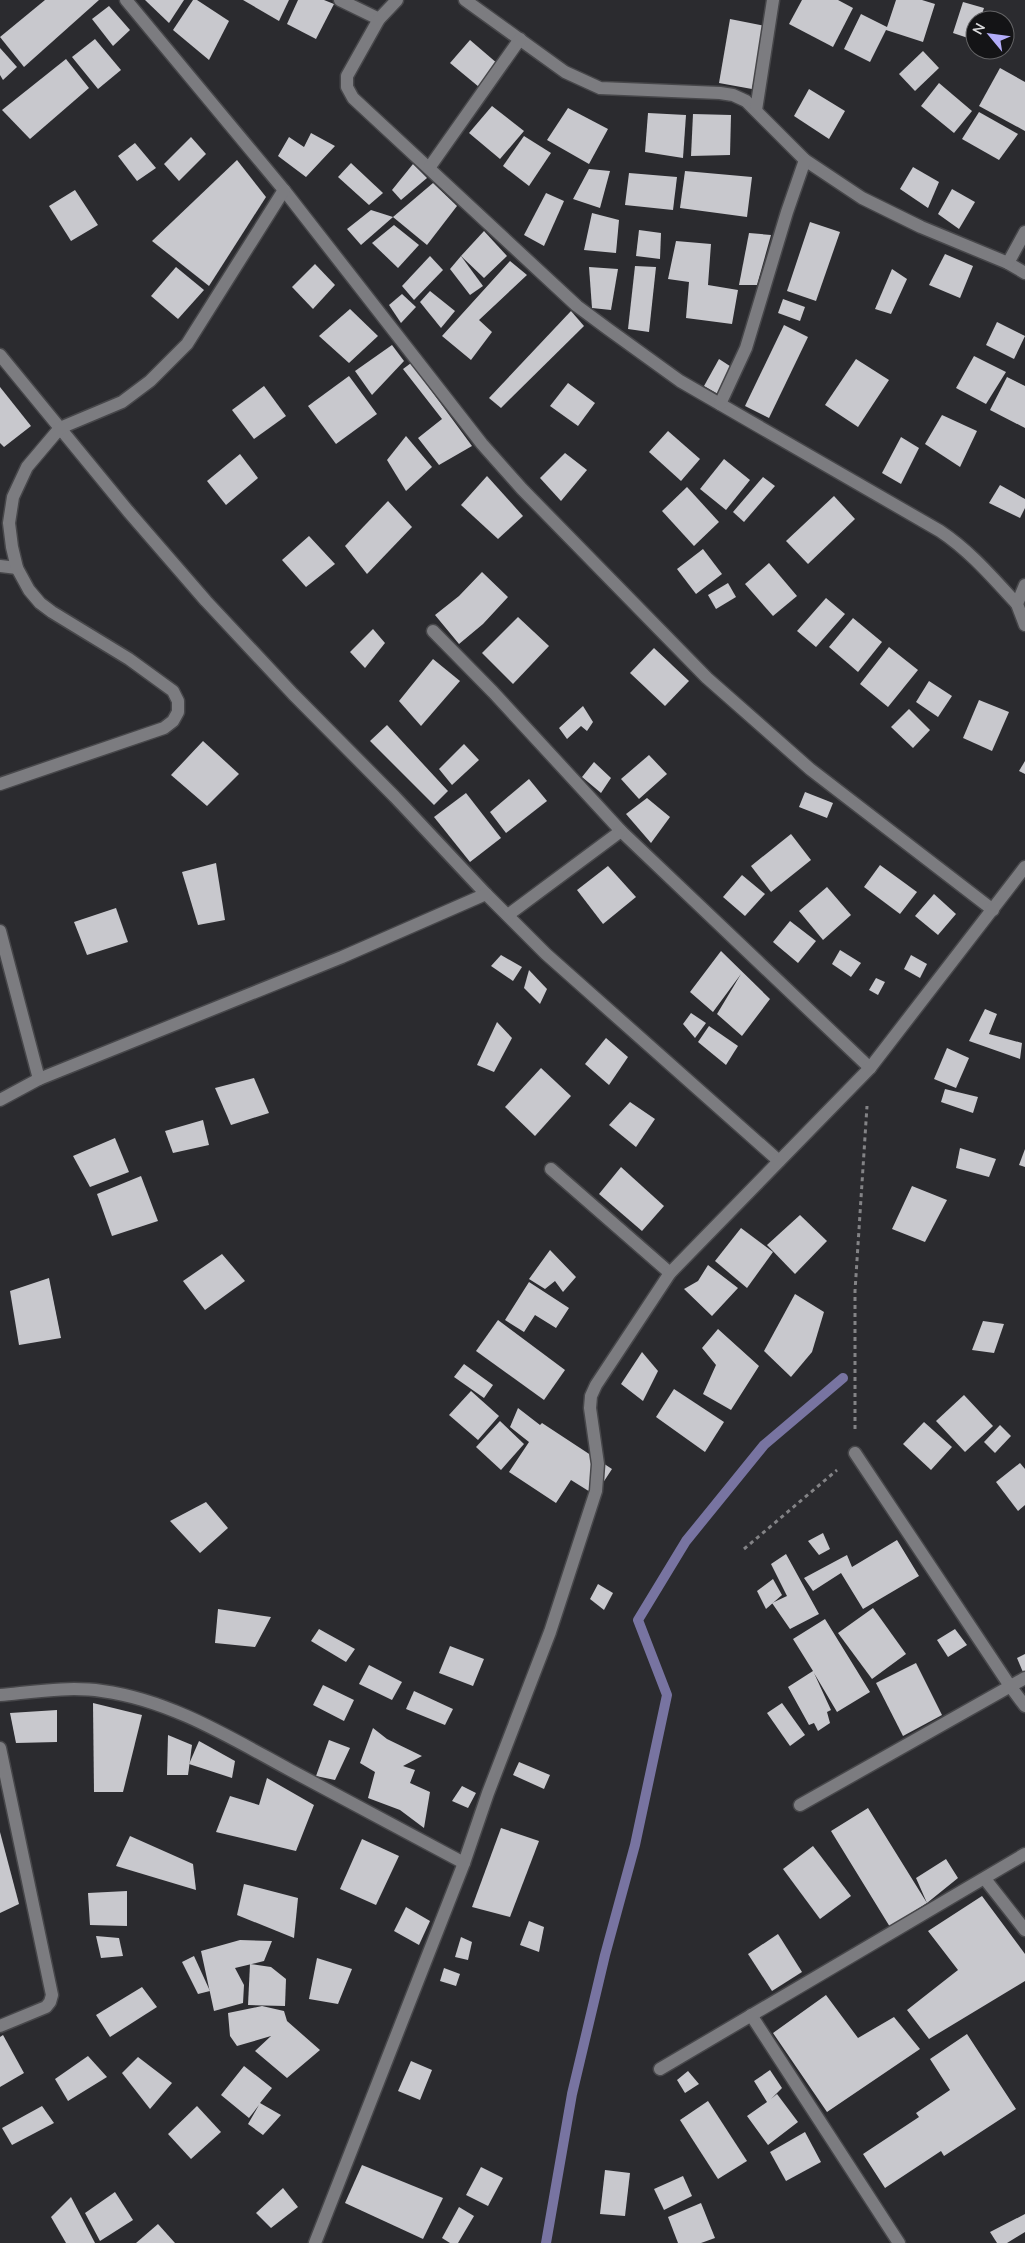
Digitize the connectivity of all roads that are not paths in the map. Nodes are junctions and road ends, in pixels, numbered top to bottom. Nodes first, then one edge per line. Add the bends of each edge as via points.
1 (126, 0) edge
2 (340, 0) edge
3 (397, 0) edge
4 (465, 0) edge
5 (773, 0) edge
6 (379, 19) junction
7 (520, 39) junction
8 (756, 110) junction
9 (805, 160) junction
10 (429, 168) junction
11 (284, 190) junction
12 (1025, 232) edge
13 (1008, 263) junction
14 (1025, 273) edge
15 (0, 355) edge
16 (720, 404) junction
17 (60, 428) junction
18 (0, 566) edge
19 (17, 568) junction
20 (1025, 585) edge
21 (1016, 604) junction
22 (1025, 625) edge
23 (433, 631) dead end
24 (0, 784) edge
25 (621, 832) junction
26 (1025, 867) edge
27 (1020, 882) edge
28 (486, 894) junction
29 (993, 910) junction
30 (508, 915) junction
31 (0, 931) edge
32 (870, 1068) junction
33 (39, 1079) junction
34 (0, 1100) edge
35 (779, 1161) junction
36 (551, 1169) dead end
37 (670, 1273) junction
38 (855, 1453) road end
39 (1025, 1678) edge
40 (1010, 1686) junction
41 (0, 1695) edge
42 (1025, 1706) edge
43 (0, 1748) edge
44 (800, 1805) dead end
45 (1025, 1854) edge
46 (464, 1863) junction
47 (985, 1878) junction
48 (1025, 1930) edge
49 (751, 2014) junction
50 (0, 2026) edge
51 (660, 2069) dead end
52 (315, 2243) edge
53 (899, 2243) edge

1 - 11 street
2 - 6 street
3 - 6 street
4 - 7 street
5 - 8 street
6 - 10 street via 347,76 347,87 353,98
7 - 8 street via 565,72 600,88 720,93 746,101
7 - 10 street
8 - 9 street
9 - 13 street via 862,198
9 - 16 street via 746,348
10 - 16 street via 577,306 680,381
11 - 17 street via 187,344 150,382 122,402
11 - 29 street via 482,444 707,678 810,769
12 - 13 street
13 - 14 street
15 - 17 street
16 - 21 street via 961,545
17 - 19 street via 27,467 13,498 10,523
17 - 28 street via 206,602
18 - 19 street
19 - 24 street via 40,603 173,691 178,701 178,712 164,728
20 - 21 street
21 - 22 street
23 - 25 street
25 - 30 street
25 - 32 street
26 - 27 street
27 - 29 street
28 - 30 street
28 - 33 street via 342,957
29 - 32 street
30 - 35 street via 546,954
31 - 33 street
32 - 35 street
33 - 34 street
35 - 37 street
36 - 37 street
37 - 46 street via 591,1396 598,1464 595,1495 550,1632
38 - 40 street
39 - 40 street
40 - 42 street
40 - 44 street
41 - 46 street via 81,1688 130,1697 178,1712
43 - 50 street via 52,1994 46,2007
45 - 47 street
46 - 52 street
47 - 48 street
47 - 49 street
49 - 51 street
49 - 53 street

